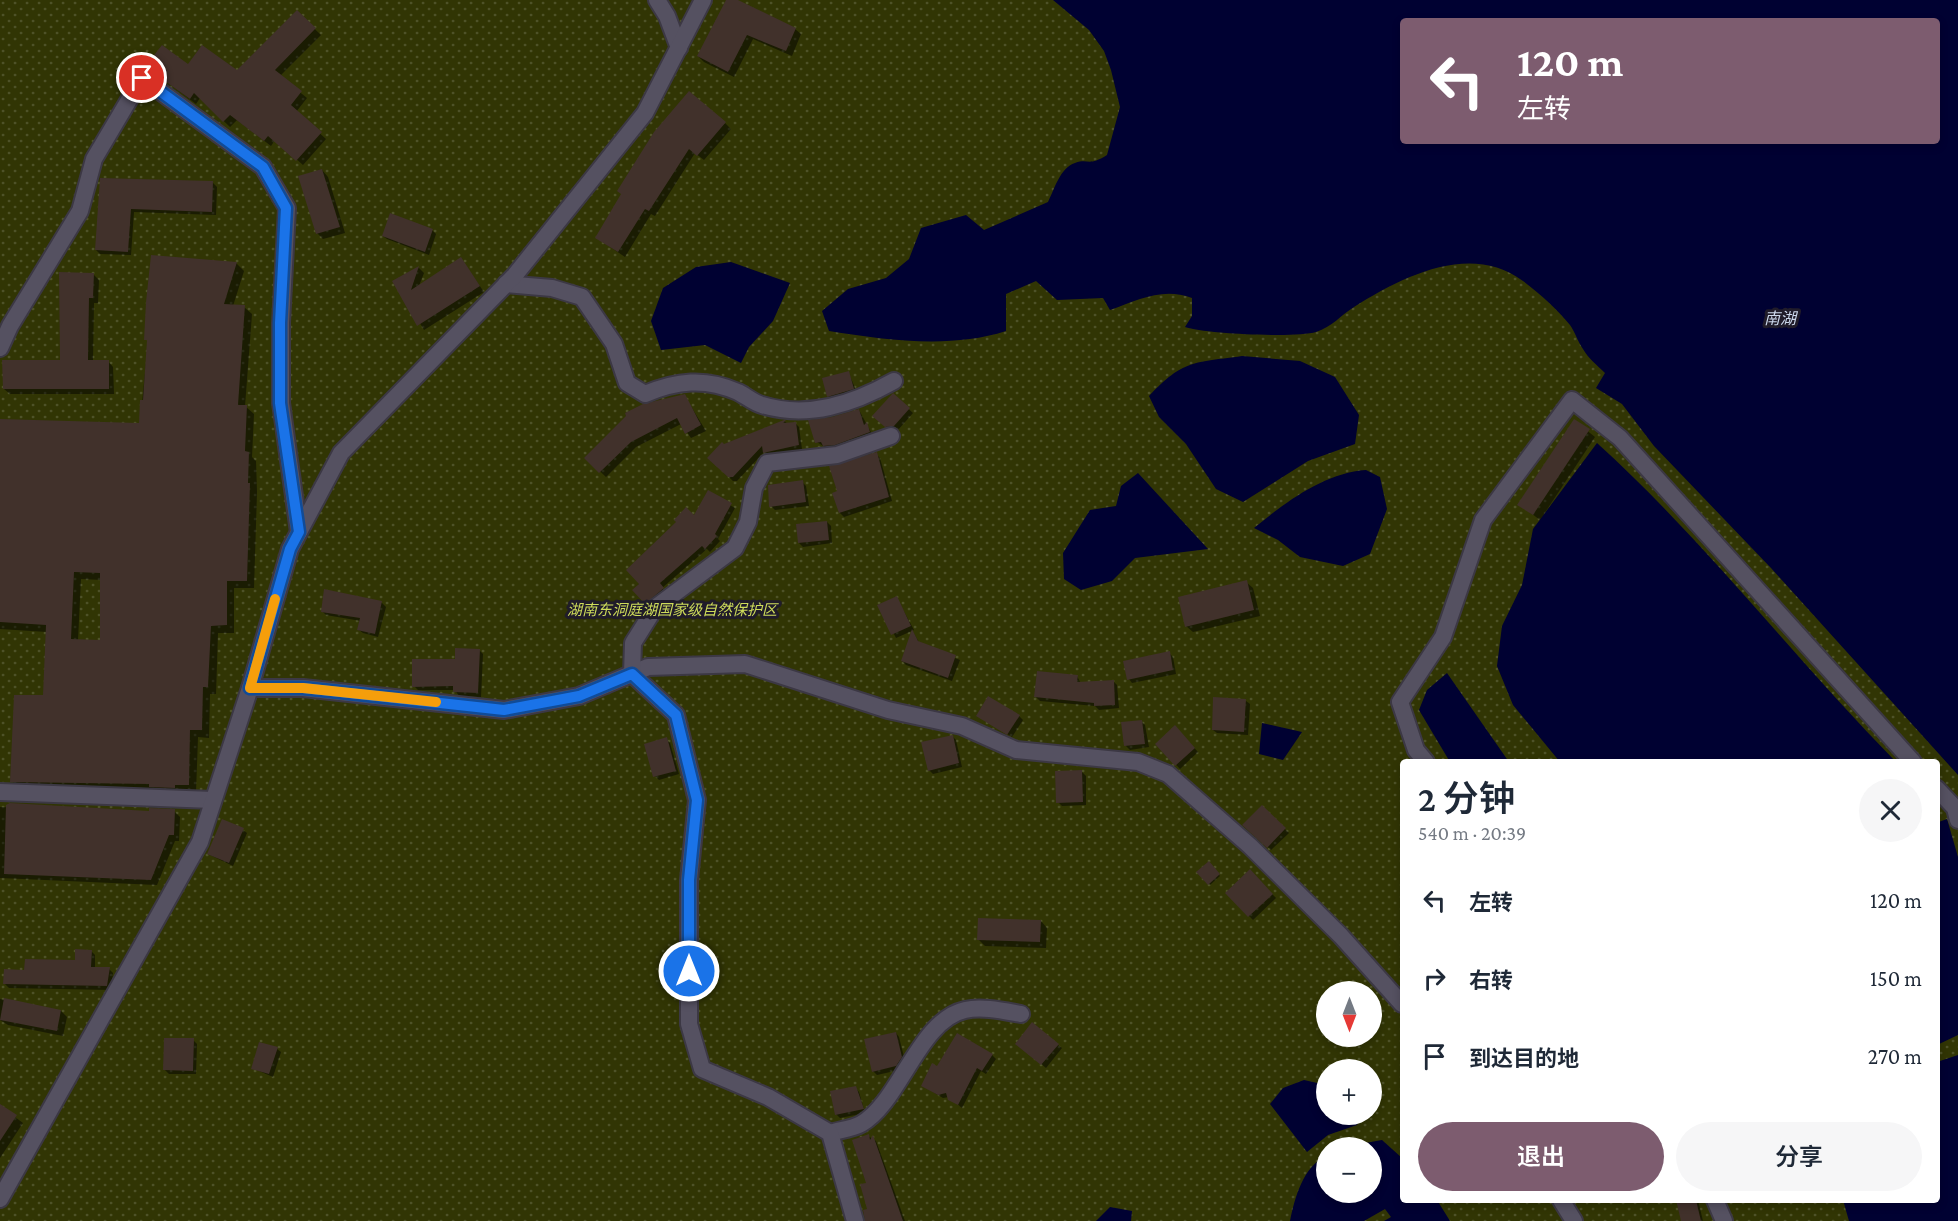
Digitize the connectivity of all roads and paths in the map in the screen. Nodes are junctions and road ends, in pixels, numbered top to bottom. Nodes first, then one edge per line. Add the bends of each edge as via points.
1 (657, 0) edge
2 (703, 0) edge
3 (679, 48) junction
4 (506, 284) junction
5 (0, 348) edge
6 (894, 381) dead end
7 (891, 436) dead end
8 (299, 532) junction
9 (632, 674) junction
10 (250, 688) junction
11 (1424, 759) edge
12 (1910, 759) edge
13 (0, 792) edge
14 (1940, 792) edge
15 (213, 800) junction
16 (1958, 820) edge
17 (1400, 1002) edge
18 (1021, 1014) dead end
19 (830, 1133) junction
20 (0, 1199) edge
21 (1563, 1203) edge
22 (1716, 1203) edge
23 (855, 1221) edge
24 (1574, 1221) edge
25 (1724, 1221) edge

1 - 3 street
2 - 3 street
3 - 4 street via 645,113
4 - 6 street via 552,288 582,297 614,344 627,383 645,394 671,383 703,382 736,391 762,405 824,411 864,398
4 - 8 street via 341,453
5 - 8 street via 80,212 94,159 142,78 263,167 286,208 280,403
7 - 9 street via 837,455 767,463 754,488 748,522 735,548 655,608 633,643
8 - 10 street via 290,549
9 - 10 street via 579,696 504,710 303,688
9 - 17 street via 648,667 745,664 888,710 962,726 1016,750 1138,762 1168,774 1250,846 1341,936
9 - 19 street via 676,715 697,800 689,880 689,1024 702,1070 768,1097
10 - 15 street
11 - 12 street via 1416,750 1400,702 1443,638 1483,520 1572,400 1620,438
13 - 15 street
14 - 16 street via 1955,808
15 - 20 street via 200,842
18 - 19 street via 965,1010 940,1022 876,1113 860,1125
19 - 23 street
21 - 24 street
22 - 25 street

